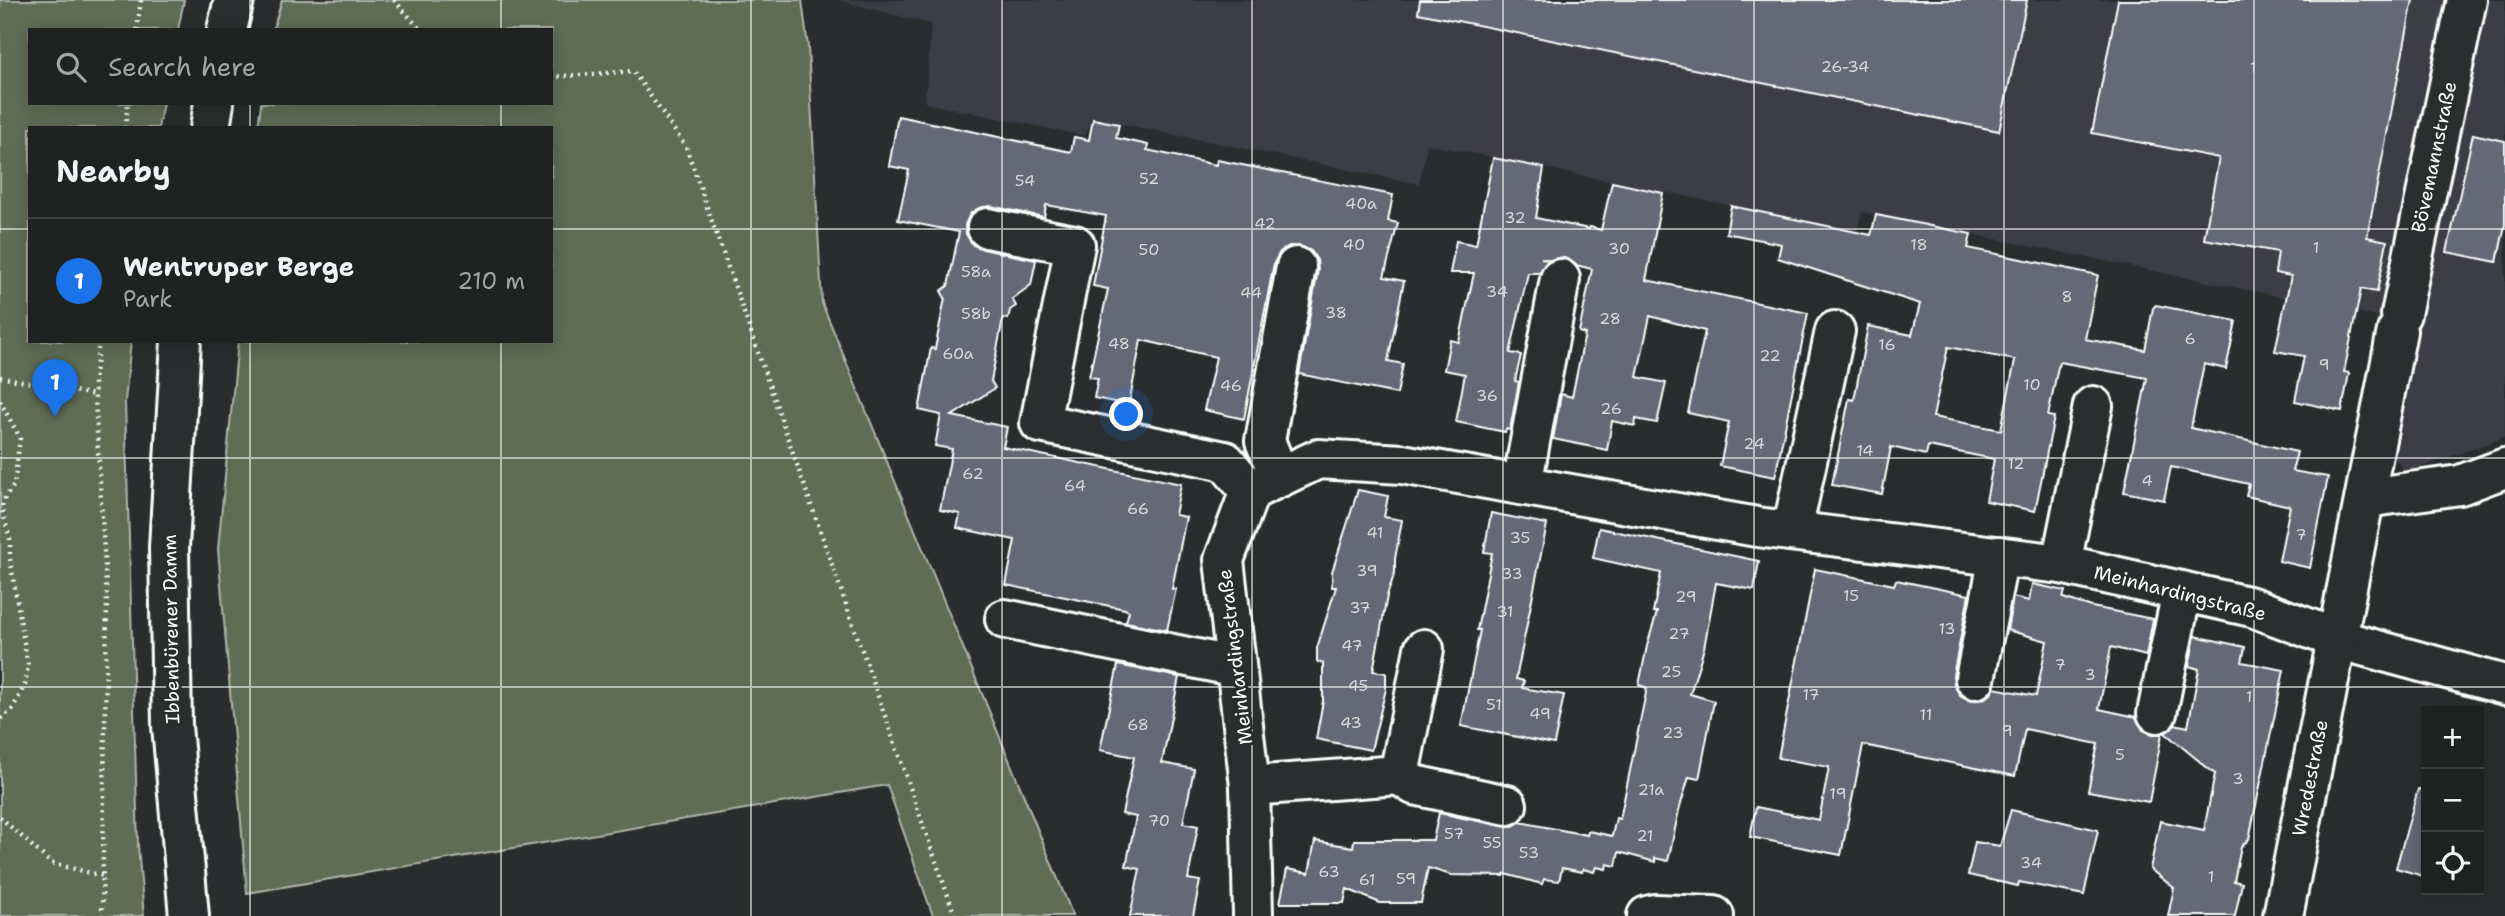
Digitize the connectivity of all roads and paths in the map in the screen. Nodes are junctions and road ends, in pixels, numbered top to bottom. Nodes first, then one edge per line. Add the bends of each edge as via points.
1 (141, 0) edge
2 (234, 0) edge
3 (394, 0) edge
4 (2467, 0) edge
5 (137, 28) edge
6 (227, 28) edge
7 (419, 28) edge
8 (553, 77) edge
9 (128, 105) edge
10 (214, 105) edge
11 (125, 126) edge
12 (210, 126) edge
13 (987, 228) dead end
14 (1296, 267) dead end
15 (1560, 279) dead end
16 (2399, 322) joint
17 (1835, 331) dead end
18 (99, 343) edge
19 (181, 343) edge
20 (0, 377) edge
21 (95, 395) junction
22 (0, 401) edge
23 (2093, 406) dead end
24 (2505, 468) edge
25 (1265, 484) junction
26 (1522, 485) junction
27 (2365, 498) junction
28 (1791, 531) junction
29 (1999, 556) junction
30 (2061, 564) junction
31 (2182, 591) junction
32 (1005, 620) dead end
33 (2337, 639) junction
34 (1424, 649) dead end
35 (1236, 667) junction
36 (1975, 679) dead end
37 (2505, 685) edge
38 (2157, 713) dead end
39 (0, 719) edge
40 (1399, 775) junction
41 (1250, 786) junction
42 (1507, 805) dead end
43 (0, 817) edge
44 (103, 876) junction
45 (102, 916) edge
46 (188, 916) edge
47 (955, 916) edge
48 (1253, 916) edge
49 (1647, 916) edge
50 (1714, 916) edge
51 (2284, 916) edge

1 - 5 path
2 - 6 street
3 - 7 path
4 - 16 street, Bövemannstraße
8 - 47 path via 633,71 685,147
9 - 11 path
10 - 12 street
13 - 25 street via 1075,245 1040,423 1225,461
14 - 25 street via 1265,441
15 - 26 street
16 - 27 street, Wredestraße
17 - 28 street
18 - 21 path
19 - 46 street, Ibbenbürener Damm via 169,547 172,726
20 - 21 path
21 - 44 path via 107,601
22 - 39 path via 20,438 14,485 2,510 28,666 25,685 12,710
23 - 30 street
24 - 27 street via 2460,485
25 - 26 street, Meinhardingstraße via 1318,459 1402,464
25 - 35 street, Meinhardingstraße via 1224,560
26 - 28 street, Meinhardingstraße
27 - 33 street, Wredestraße
28 - 29 street, Meinhardingstraße
29 - 30 street, Meinhardingstraße
29 - 36 street
30 - 31 street, Meinhardingstraße
31 - 33 street, Meinhardingstraße via 2252,607
31 - 38 street
32 - 35 street
33 - 37 street
33 - 51 street, Wredestraße
34 - 40 street
35 - 41 street, Meinhardingstraße
40 - 41 street
40 - 42 street via 1414,785
41 - 48 street, Meinhardingstraße
43 - 44 path via 51,863
44 - 45 path
49 - 50 street

